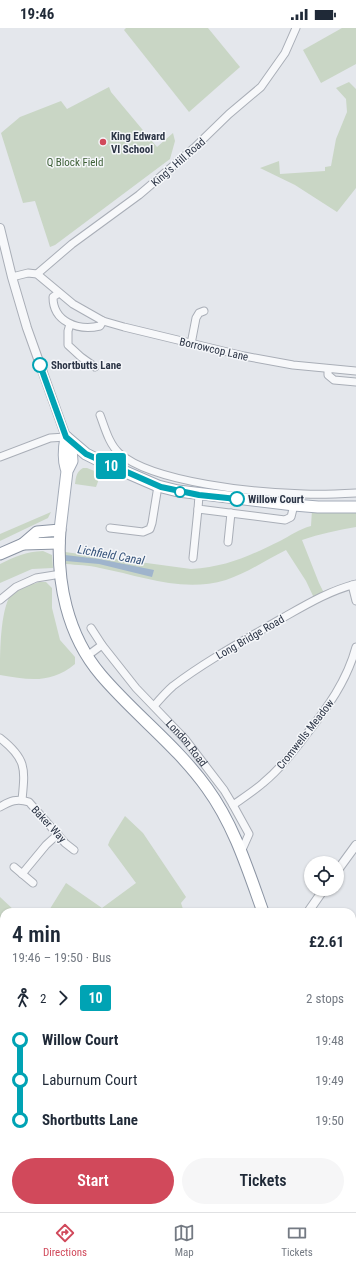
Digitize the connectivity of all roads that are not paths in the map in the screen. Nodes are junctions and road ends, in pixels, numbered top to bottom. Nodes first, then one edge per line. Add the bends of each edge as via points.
1 (296, 28) edge
2 (0, 228) edge
3 (37, 274) junction
4 (12, 277) junction
5 (59, 293) junction
6 (204, 312) dead end
7 (103, 321) junction
8 (70, 324) junction
9 (191, 344) junction
10 (95, 368) dead end
11 (328, 368) junction
12 (356, 371) edge
13 (356, 382) edge
14 (100, 415) dead end
15 (66, 437) junction
16 (0, 457) edge
17 (98, 460) junction
18 (122, 470) junction
19 (67, 471) junction
20 (164, 474) junction
21 (160, 486) junction
22 (356, 493) edge
23 (199, 495) junction
24 (294, 505) junction
25 (356, 506) edge
26 (198, 509) junction
27 (62, 513) junction
28 (231, 513) junction
29 (110, 528) dead end
30 (60, 530) junction
31 (42, 531) junction
32 (228, 542) dead end
33 (59, 543) junction
34 (23, 544) junction
35 (0, 554) edge
36 (193, 558) dead end
37 (61, 574) junction
38 (354, 585) edge
39 (0, 600) edge
40 (356, 601) edge
41 (91, 628) dead end
42 (102, 645) junction
43 (356, 647) edge
44 (87, 656) junction
45 (154, 706) junction
46 (0, 738) edge
47 (22, 800) junction
48 (233, 804) junction
49 (0, 807) edge
50 (58, 834) junction
51 (356, 845) edge
52 (74, 850) dead end
53 (241, 852) junction
54 (344, 861) edge
55 (14, 868) dead end
56 (22, 874) junction
57 (33, 883) dead end
58 (319, 896) edge
59 (261, 908) edge
60 (311, 908) edge

1 - 3 street, King's Hill Road via 285,53 261,86 139,195 72,244
2 - 4 street
3 - 4 street via 28,273
3 - 5 street, Borrowcop Lane
4 - 15 street via 27,328
5 - 7 street, Borrowcop Lane
5 - 8 street via 53,297 53,306
6 - 9 street via 199,312 196,318
7 - 8 street via 100,326 93,328
7 - 9 street, Borrowcop Lane
8 - 10 street via 68,345
9 - 11 street, Borrowcop Lane via 275,362
11 - 12 street, Borrowcop Lane
11 - 13 street via 328,375 334,380
14 - 20 street via 119,453 135,463
15 - 16 street via 50,438
15 - 17 main road via 86,454
15 - 18 main road via 110,460
15 - 19 main road, London Road via 64,463
17 - 18 main road
17 - 19 main road via 80,461
18 - 21 main road
19 - 27 main road, London Road
20 - 21 street
20 - 22 street via 208,484 281,493
21 - 23 main road
21 - 29 street via 150,529 144,532
23 - 24 main road
23 - 26 street
24 - 25 main road
24 - 28 street via 291,517 285,520
26 - 28 street
26 - 36 street
27 - 30 main road, London Road
27 - 31 main road
28 - 32 street
30 - 31 main road
30 - 33 main road, London Road
31 - 34 main road via 33,534
33 - 34 main road
33 - 37 main road, London Road
34 - 35 main road
37 - 39 street via 36,578 16,587
37 - 44 main road, London Road via 72,626
38 - 40 street
38 - 45 street, Long Bridge Road via 320,597 213,659 172,687
41 - 42 street, London Road
42 - 44 street
42 - 45 street, London Road via 136,688
43 - 48 street, Cromwells Meadow via 343,682 330,704 285,762 263,783
44 - 53 main road, London Road via 101,675 206,786 218,804
45 - 48 street, London Road via 185,738
46 - 47 street via 14,751 23,767
47 - 49 street, Baker Way via 9,802
47 - 50 street, Baker Way via 29,802
48 - 53 street, London Road via 249,834
50 - 52 street, Baker Way
50 - 56 street
51 - 54 street
53 - 59 main road, London Road
55 - 56 street
56 - 57 street
58 - 60 street

